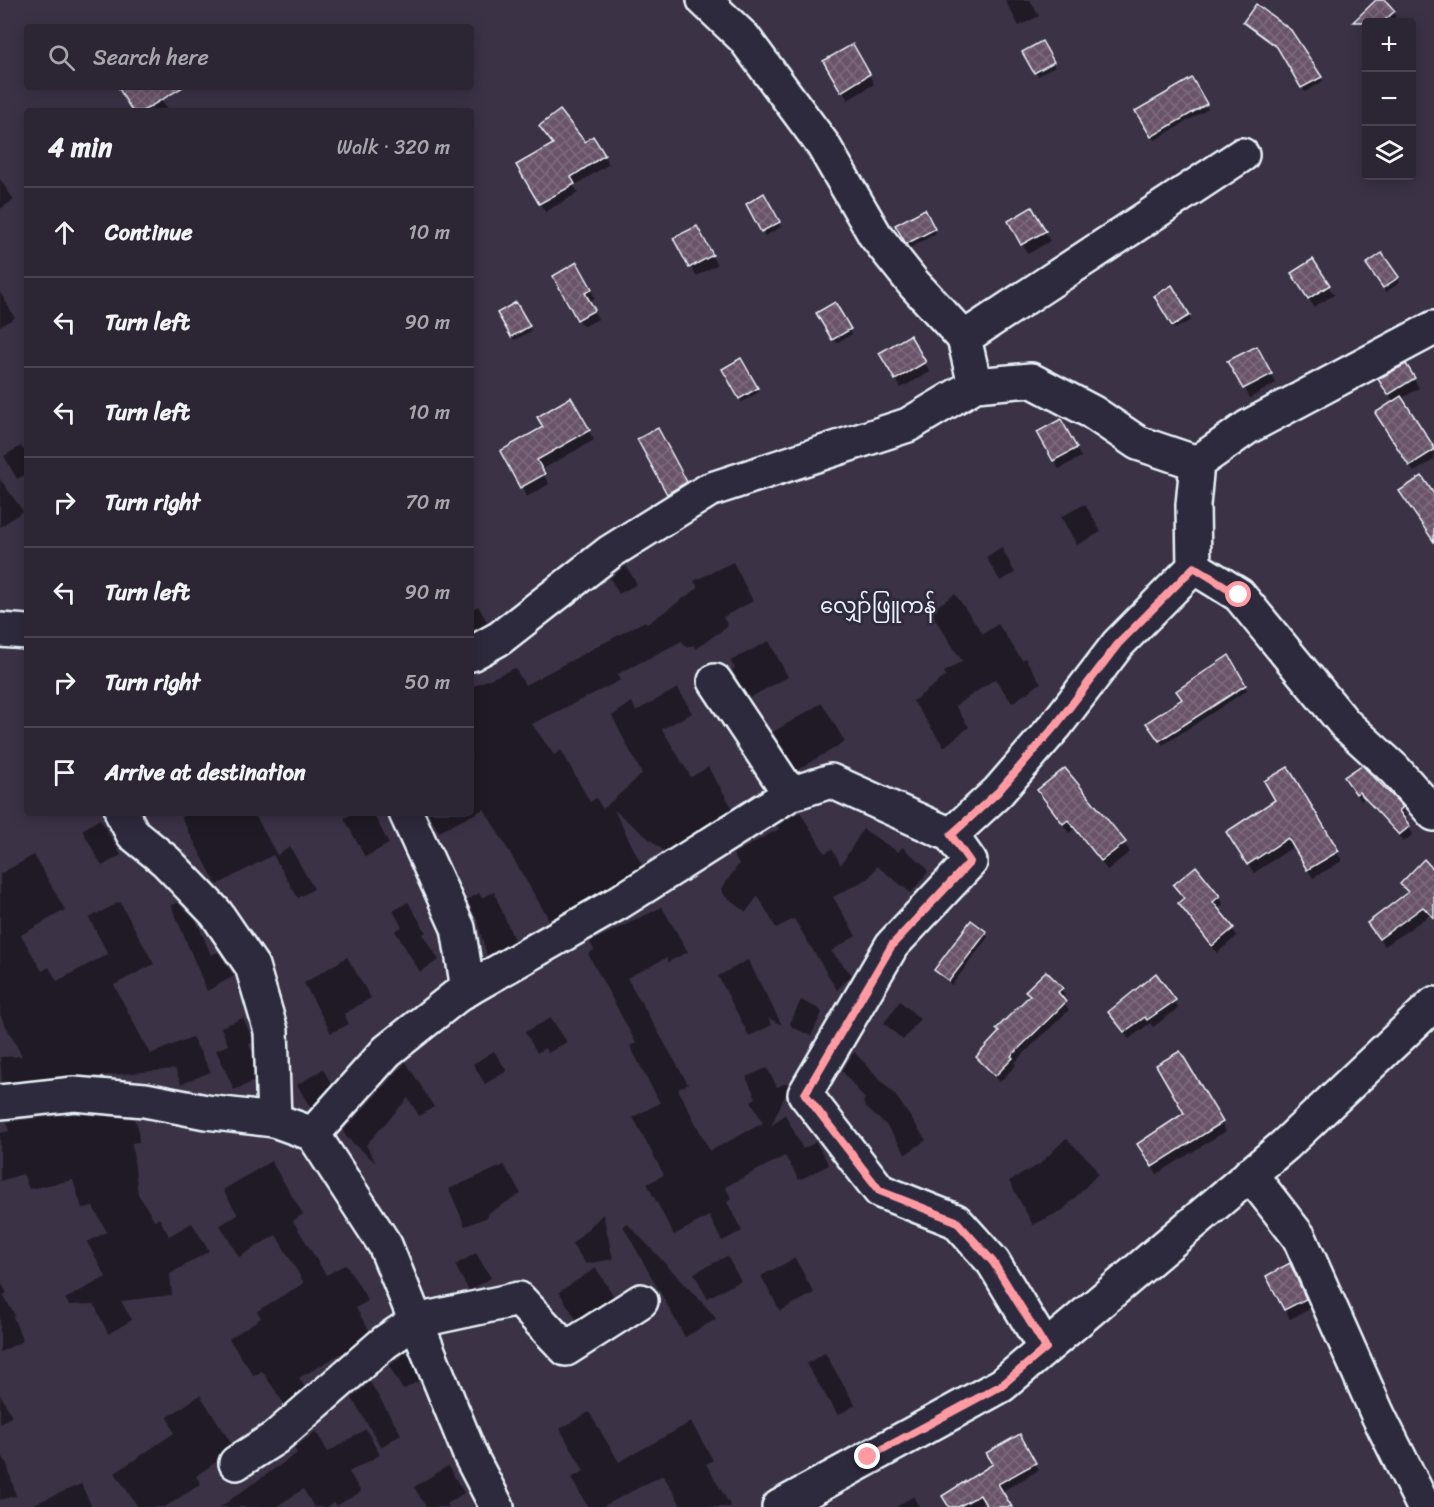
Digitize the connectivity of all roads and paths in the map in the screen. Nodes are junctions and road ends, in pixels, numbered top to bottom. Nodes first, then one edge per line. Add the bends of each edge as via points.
1 (704, 0) edge
2 (1242, 155) dead end
3 (1434, 328) edge
4 (964, 338) junction
5 (975, 385) junction
6 (1197, 463) junction
7 (1194, 567) junction
8 (0, 630) edge
9 (24, 632) edge
10 (474, 652) edge
11 (715, 681) dead end
12 (789, 794) junction
13 (1434, 814) edge
14 (124, 816) edge
15 (407, 816) edge
16 (951, 835) junction
17 (468, 989) junction
18 (1434, 1004) edge
19 (0, 1102) edge
20 (274, 1120) junction
21 (313, 1134) junction
22 (1250, 1174) junction
23 (641, 1301) dead end
24 (417, 1321) junction
25 (1046, 1348) junction
26 (236, 1463) dead end
27 (498, 1507) edge
28 (779, 1507) edge
29 (1424, 1507) edge

1 - 4 street via 744,38 823,145 875,235
2 - 4 street
3 - 6 street via 1248,428
4 - 5 street
5 - 6 street via 1031,380 1092,412 1138,443
5 - 10 street via 908,425 709,490 610,552 500,638
6 - 7 street
7 - 13 street via 1239,595 1346,724
7 - 16 street via 1118,644 998,792
8 - 9 street
11 - 12 street
12 - 16 street via 831,781
12 - 17 street via 618,903
14 - 20 street via 133,834 166,861 216,913 252,966 271,1031
15 - 17 street via 458,928
16 - 25 street via 970,862 892,945 805,1094 880,1191 956,1221 993,1262
17 - 21 street via 387,1051
18 - 22 street
19 - 20 street via 74,1094 145,1100
20 - 21 street
21 - 24 street via 385,1245
22 - 25 street
22 - 29 street via 1299,1237 1378,1415
23 - 24 street via 566,1348 519,1299
24 - 26 street via 385,1342 275,1438
24 - 27 street via 471,1457
25 - 28 street via 1002,1385

